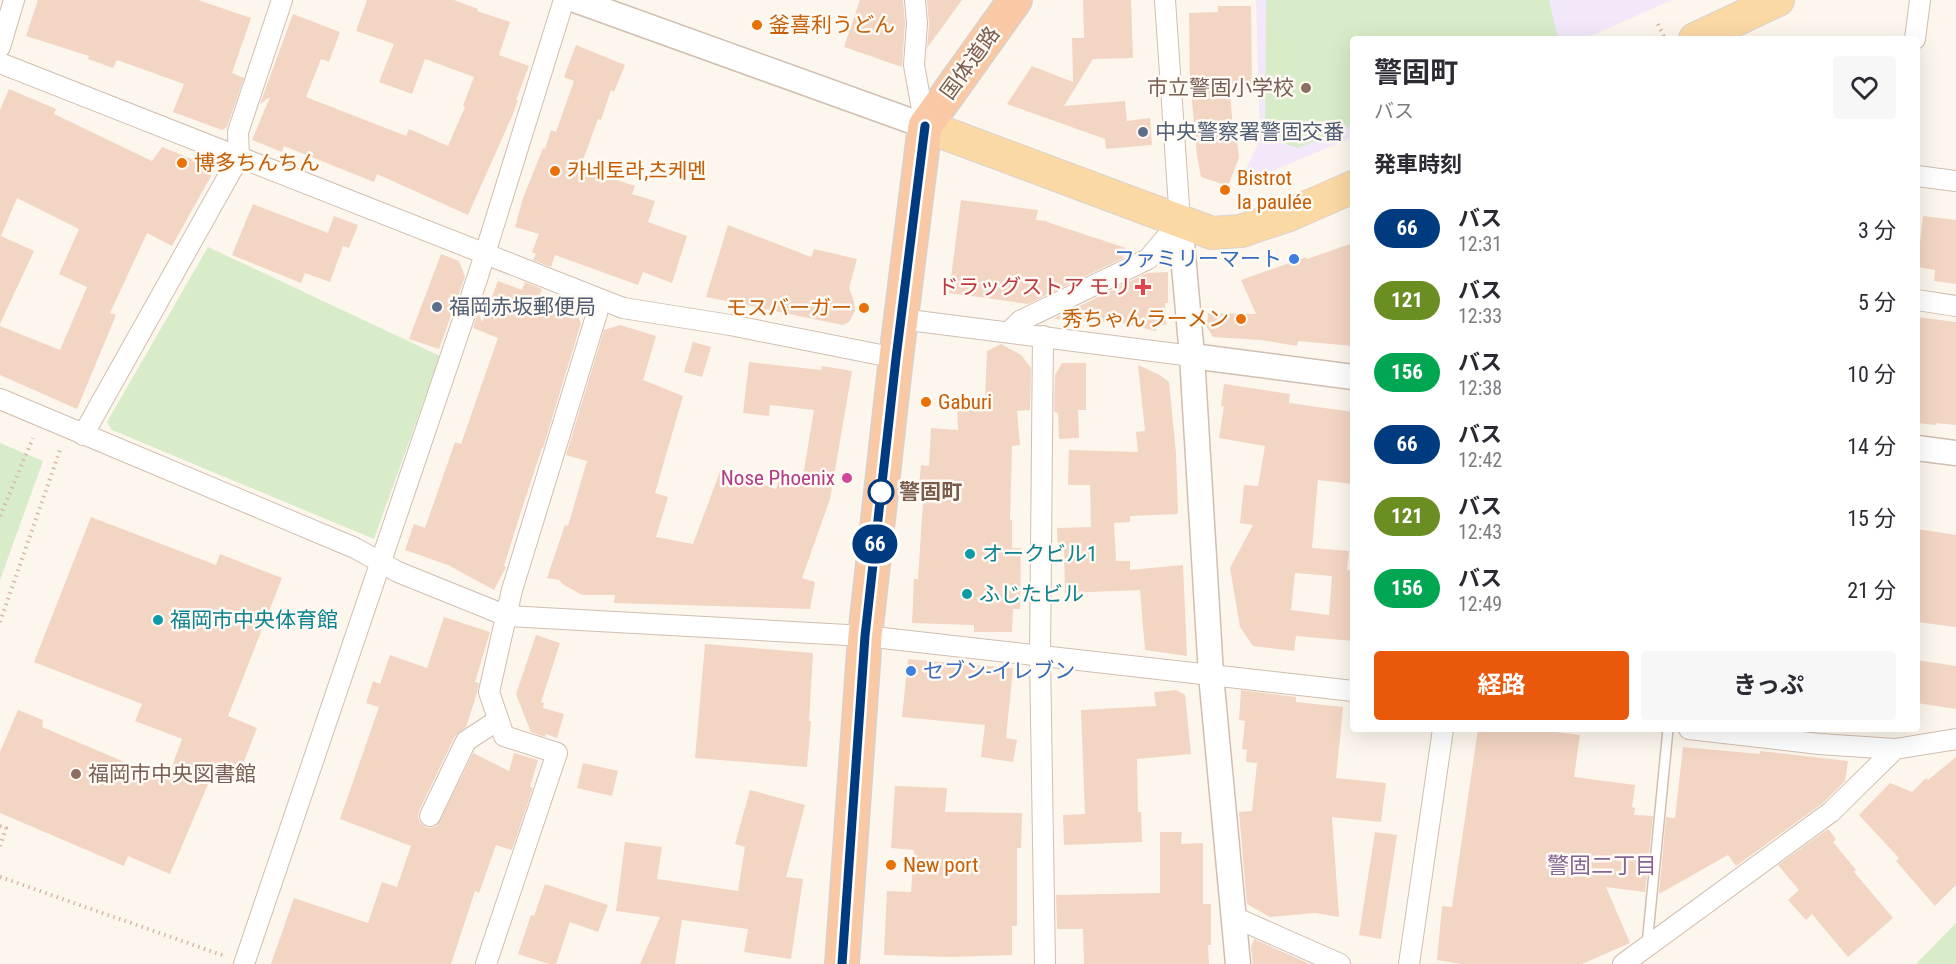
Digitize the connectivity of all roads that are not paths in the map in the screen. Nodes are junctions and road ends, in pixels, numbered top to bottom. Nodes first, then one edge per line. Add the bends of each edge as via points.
1 (14, 0) edge
2 (282, 0) edge
3 (564, 0) edge
4 (575, 0) edge
5 (915, 0) edge
6 (1015, 0) edge
7 (1165, 0) edge
8 (1778, 0) edge
9 (1920, 0) edge
10 (1701, 36) edge
11 (1915, 36) edge
12 (0, 47) edge
13 (0, 63) edge
14 (925, 126) junction
15 (239, 157) junction
16 (1920, 176) edge
17 (1956, 181) edge
18 (1350, 188) edge
19 (1180, 221) junction
20 (486, 254) junction
21 (601, 300) junction
22 (1920, 300) edge
23 (1956, 306) edge
24 (901, 319) junction
25 (1009, 332) junction
26 (1043, 336) junction
27 (1192, 356) junction
28 (896, 358) junction
29 (1350, 377) edge
30 (0, 399) edge
31 (83, 435) junction
32 (1920, 448) edge
33 (1956, 453) edge
34 (381, 562) junction
35 (507, 616) junction
36 (865, 636) junction
37 (1040, 656) junction
38 (1211, 675) junction
39 (1350, 691) edge
40 (498, 720) junction
41 (1443, 732) edge
42 (1668, 732) edge
43 (1745, 732) edge
44 (1820, 736) edge
45 (1956, 739) edge
46 (1895, 749) junction
47 (430, 816) dead end
48 (1234, 917) junction
49 (1646, 947) junction
50 (238, 961) edge
51 (486, 964) edge
52 (842, 964) edge
53 (1045, 964) edge
54 (1238, 964) edge
55 (1340, 964) edge
56 (1409, 964) edge
57 (1623, 964) edge

1 - 12 street
2 - 15 street via 238,132
3 - 20 street
4 - 14 street
5 - 14 street via 914,65
6 - 14 highway, 国体道路
7 - 19 street
8 - 10 main road
9 - 11 street
13 - 15 street
14 - 19 main road
14 - 24 highway
15 - 20 street
15 - 31 street
16 - 17 street
18 - 19 main road via 1241,231 1212,233
19 - 25 street via 1148,259 1020,321
19 - 27 street
20 - 21 street
20 - 34 street
21 - 28 street via 623,308
21 - 35 street
22 - 23 street
24 - 25 street
24 - 28 highway
25 - 26 street
26 - 27 street
26 - 37 street
27 - 29 street
27 - 38 street
28 - 36 highway
30 - 31 street
31 - 34 street
32 - 33 street
34 - 35 street
34 - 50 street
35 - 36 street
35 - 40 street via 489,692
36 - 37 street
36 - 52 highway
37 - 38 street
37 - 53 street
38 - 39 street
38 - 48 street
40 - 47 street via 466,741
40 - 51 street via 504,736 556,753
41 - 56 street
42 - 49 lane
43 - 44 street
44 - 46 street
45 - 46 street
46 - 49 street via 1831,812
48 - 54 street
48 - 55 street
49 - 57 street

